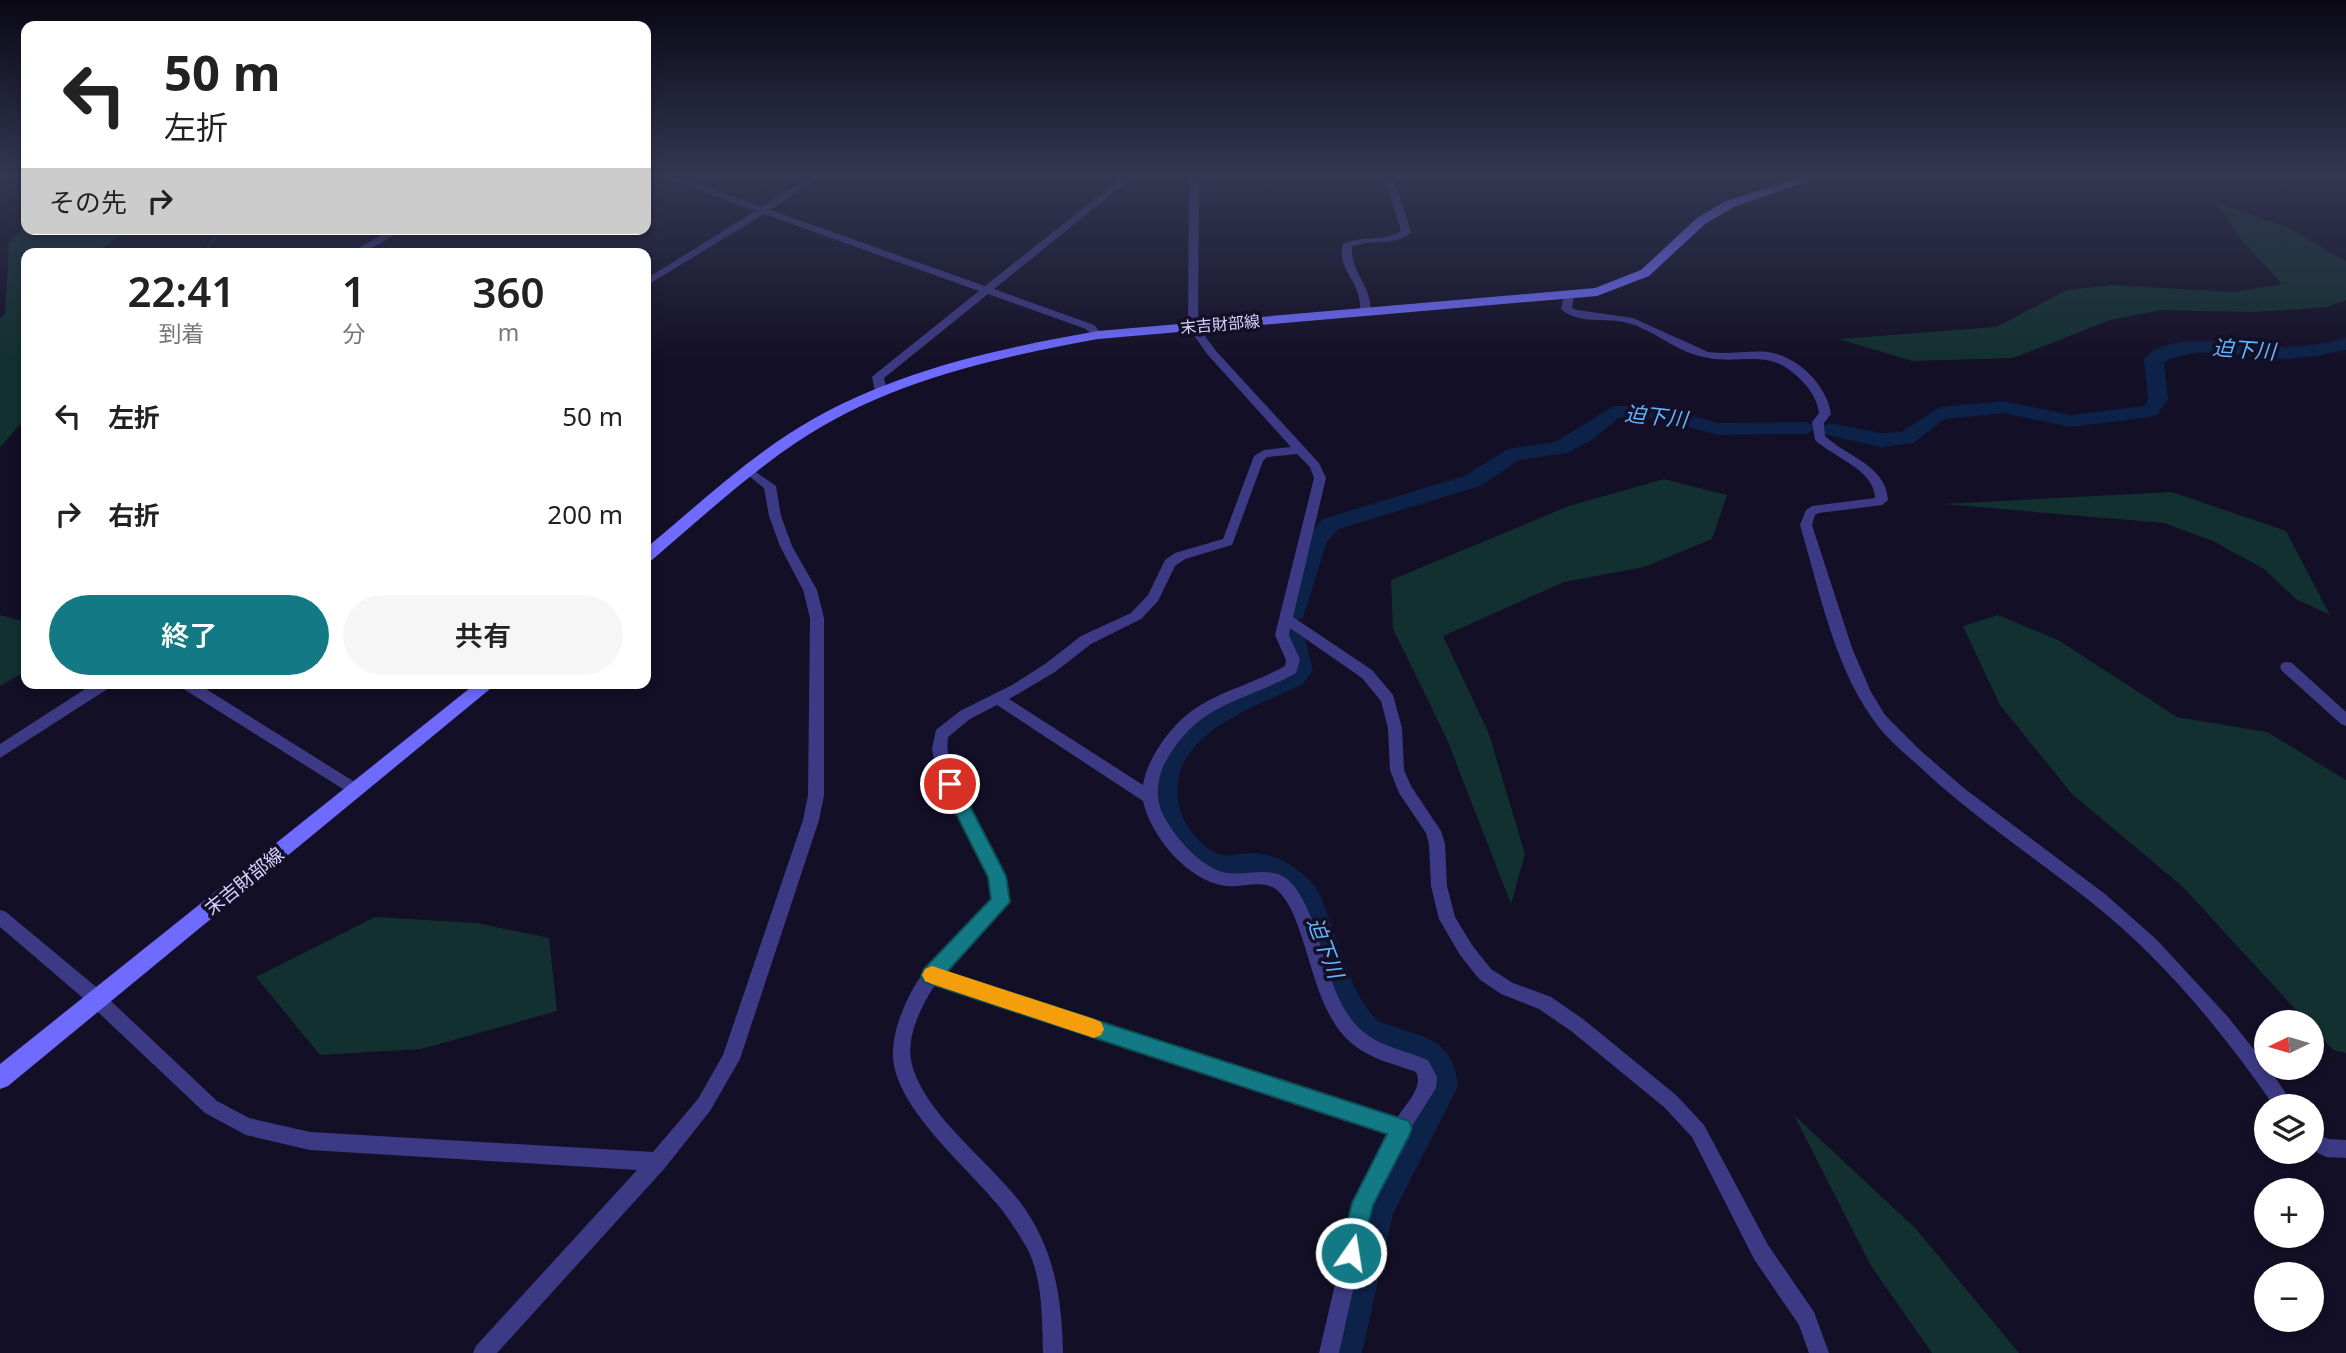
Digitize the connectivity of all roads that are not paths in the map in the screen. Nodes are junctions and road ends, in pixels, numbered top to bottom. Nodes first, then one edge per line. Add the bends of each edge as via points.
1 (383, 238) edge
2 (717, 238) edge
3 (841, 238) edge
4 (1051, 238) edge
5 (1194, 238) edge
6 (1393, 238) edge
7 (1684, 238) edge
8 (364, 248) edge
9 (651, 280) edge
10 (987, 290) junction
11 (1569, 296) junction
12 (1366, 313) junction
13 (1193, 327) junction
14 (1097, 335) junction
15 (881, 391) junction
16 (1299, 450) junction
17 (750, 472) junction
18 (651, 551) edge
19 (1285, 618) junction
20 (2287, 667) dead end
21 (96, 689) edge
22 (195, 689) edge
23 (481, 689) edge
24 (998, 699) junction
25 (2346, 720) edge
26 (0, 752) edge
27 (356, 789) junction
28 (1149, 797) junction
29 (0, 917) edge
30 (931, 976) junction
31 (97, 1000) junction
32 (0, 1078) edge
33 (2277, 1094) edge
34 (1401, 1128) junction
35 (2324, 1147) edge
36 (2346, 1149) edge
37 (657, 1162) junction
38 (483, 1353) edge
39 (1053, 1353) edge
40 (1329, 1353) edge
41 (1819, 1353) edge

1 - 8 street
2 - 9 street
3 - 10 street
4 - 10 street
5 - 13 street
6 - 12 street via 1347,246 1348,266 1363,292
7 - 11 main road, 末吉財部線 via 1660,263 1631,281
10 - 14 street via 1090,327
10 - 15 street via 878,377
11 - 12 main road, 末吉財部線
11 - 33 street via 1566,309 1577,315 1628,320 1705,355 1778,356 1811,383 1824,409 1818,422 1819,437 1870,474 1882,492 1882,500 1874,503 1816,509 1806,524 1860,684 1876,713 1931,769 2158,950 2239,1039
12 - 13 main road, 末吉財部線
13 - 14 main road, 末吉財部線
13 - 16 street
14 - 15 main road, 末吉財部線
15 - 17 main road, 末吉財部線 via 792,439
16 - 19 street via 1320,478
16 - 24 street via 1264,454 1258,459 1228,542 1180,556 1170,563 1153,598 1136,615 1086,640
17 - 18 main road, 末吉財部線
17 - 37 street via 770,485 775,516 810,590 817,618 816,794 793,880 731,1059 704,1105
19 - 28 street via 1282,635 1293,660 1291,669 1219,701 1176,732 1153,770
19 - 41 street via 1367,674 1388,699 1397,770 1404,789 1433,831 1438,886 1447,919 1466,950 1485,974 1507,989 1545,1003 1577,1025 1670,1101 1698,1131 1760,1252 1807,1319
20 - 25 street
21 - 26 street
22 - 27 street
23 - 27 main road, 末吉財部線
24 - 28 street
24 - 30 street via 953,723 941,734 939,749 956,799 997,876 1000,902
27 - 31 main road, 末吉財部線
28 - 34 street via 1160,825 1201,869 1224,879 1257,876 1285,886 1346,1024 1361,1041 1422,1066 1427,1088
29 - 31 street
30 - 34 street
30 - 39 street via 918,996 906,1032 902,1063 918,1098 995,1186 1034,1242 1052,1307
31 - 32 main road, 末吉財部線
31 - 37 street via 211,1107 246,1126 310,1141
34 - 40 street via 1363,1203
35 - 36 street
37 - 38 street

